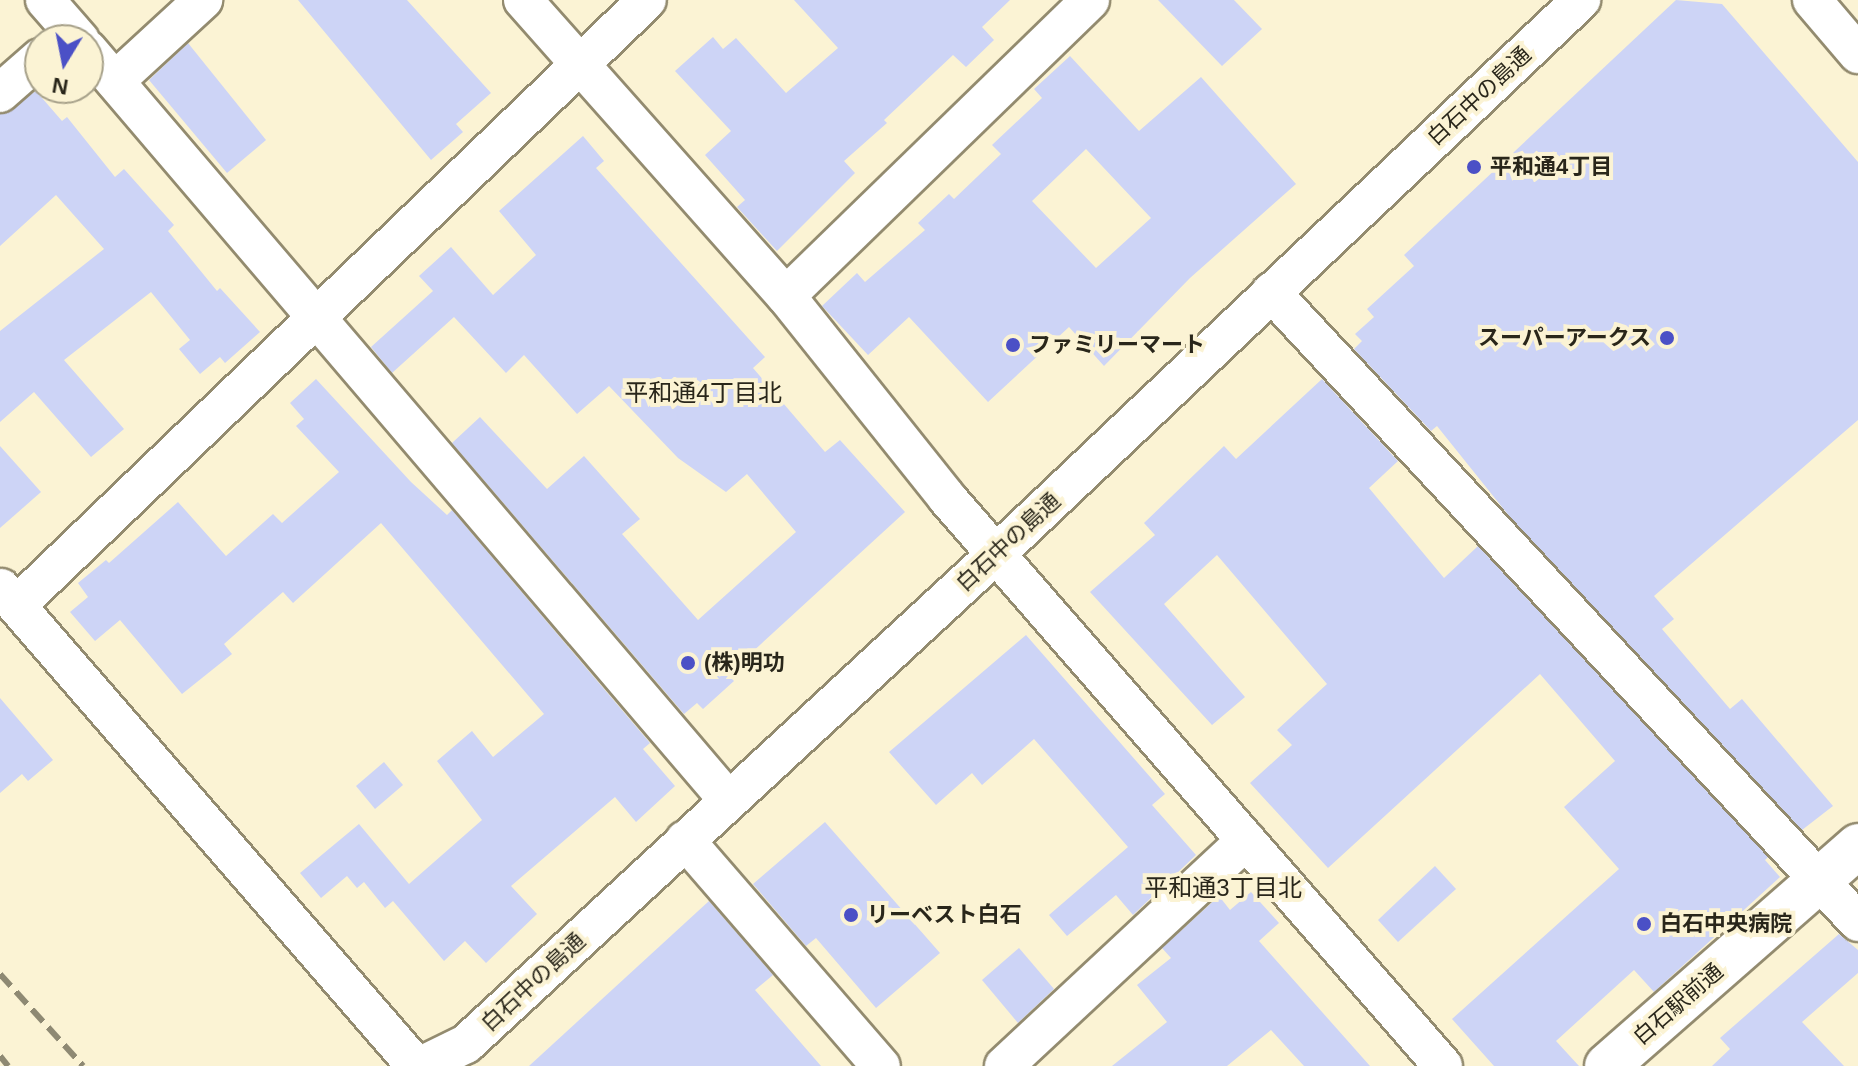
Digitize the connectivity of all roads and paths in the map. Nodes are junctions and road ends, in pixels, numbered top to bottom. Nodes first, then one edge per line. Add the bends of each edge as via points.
1 (45, 0) edge
2 (203, 0) edge
3 (523, 0) edge
4 (647, 0) edge
5 (1090, 0) edge
6 (1581, 0) edge
7 (1812, 0) edge
8 (63, 24) edge
9 (1858, 54) edge
10 (579, 64) junction
11 (104, 70) edge
12 (24, 72) edge
13 (115, 81) junction
14 (0, 93) edge
15 (1271, 292) junction
16 (786, 296) junction
17 (312, 316) junction
18 (996, 554) junction
19 (8, 596) edge
20 (728, 800) junction
21 (685, 840) junction
22 (1246, 840) junction
23 (1858, 846) edge
24 (1820, 880) junction
25 (1858, 922) edge
26 (419, 1066) edge
27 (881, 1066) edge
28 (1004, 1066) edge
29 (1443, 1066) edge
30 (1607, 1066) edge

1 - 8 street
2 - 13 street
3 - 10 street
4 - 10 street
5 - 16 street
6 - 15 street, 白石中の島通
7 - 9 street
10 - 16 street
10 - 17 street
11 - 13 street
12 - 14 street
13 - 17 street
15 - 18 street, 白石中の島通
15 - 24 street
16 - 18 street
17 - 19 street
17 - 20 street
18 - 20 street, 白石中の島通
18 - 22 street
19 - 26 street
20 - 21 street, 白石中の島通
21 - 26 street, 白石中の島通 via 466,1044
21 - 27 street
22 - 28 street
22 - 29 street
23 - 24 main road, 白石駅前通
24 - 25 street
24 - 30 main road, 白石駅前通

